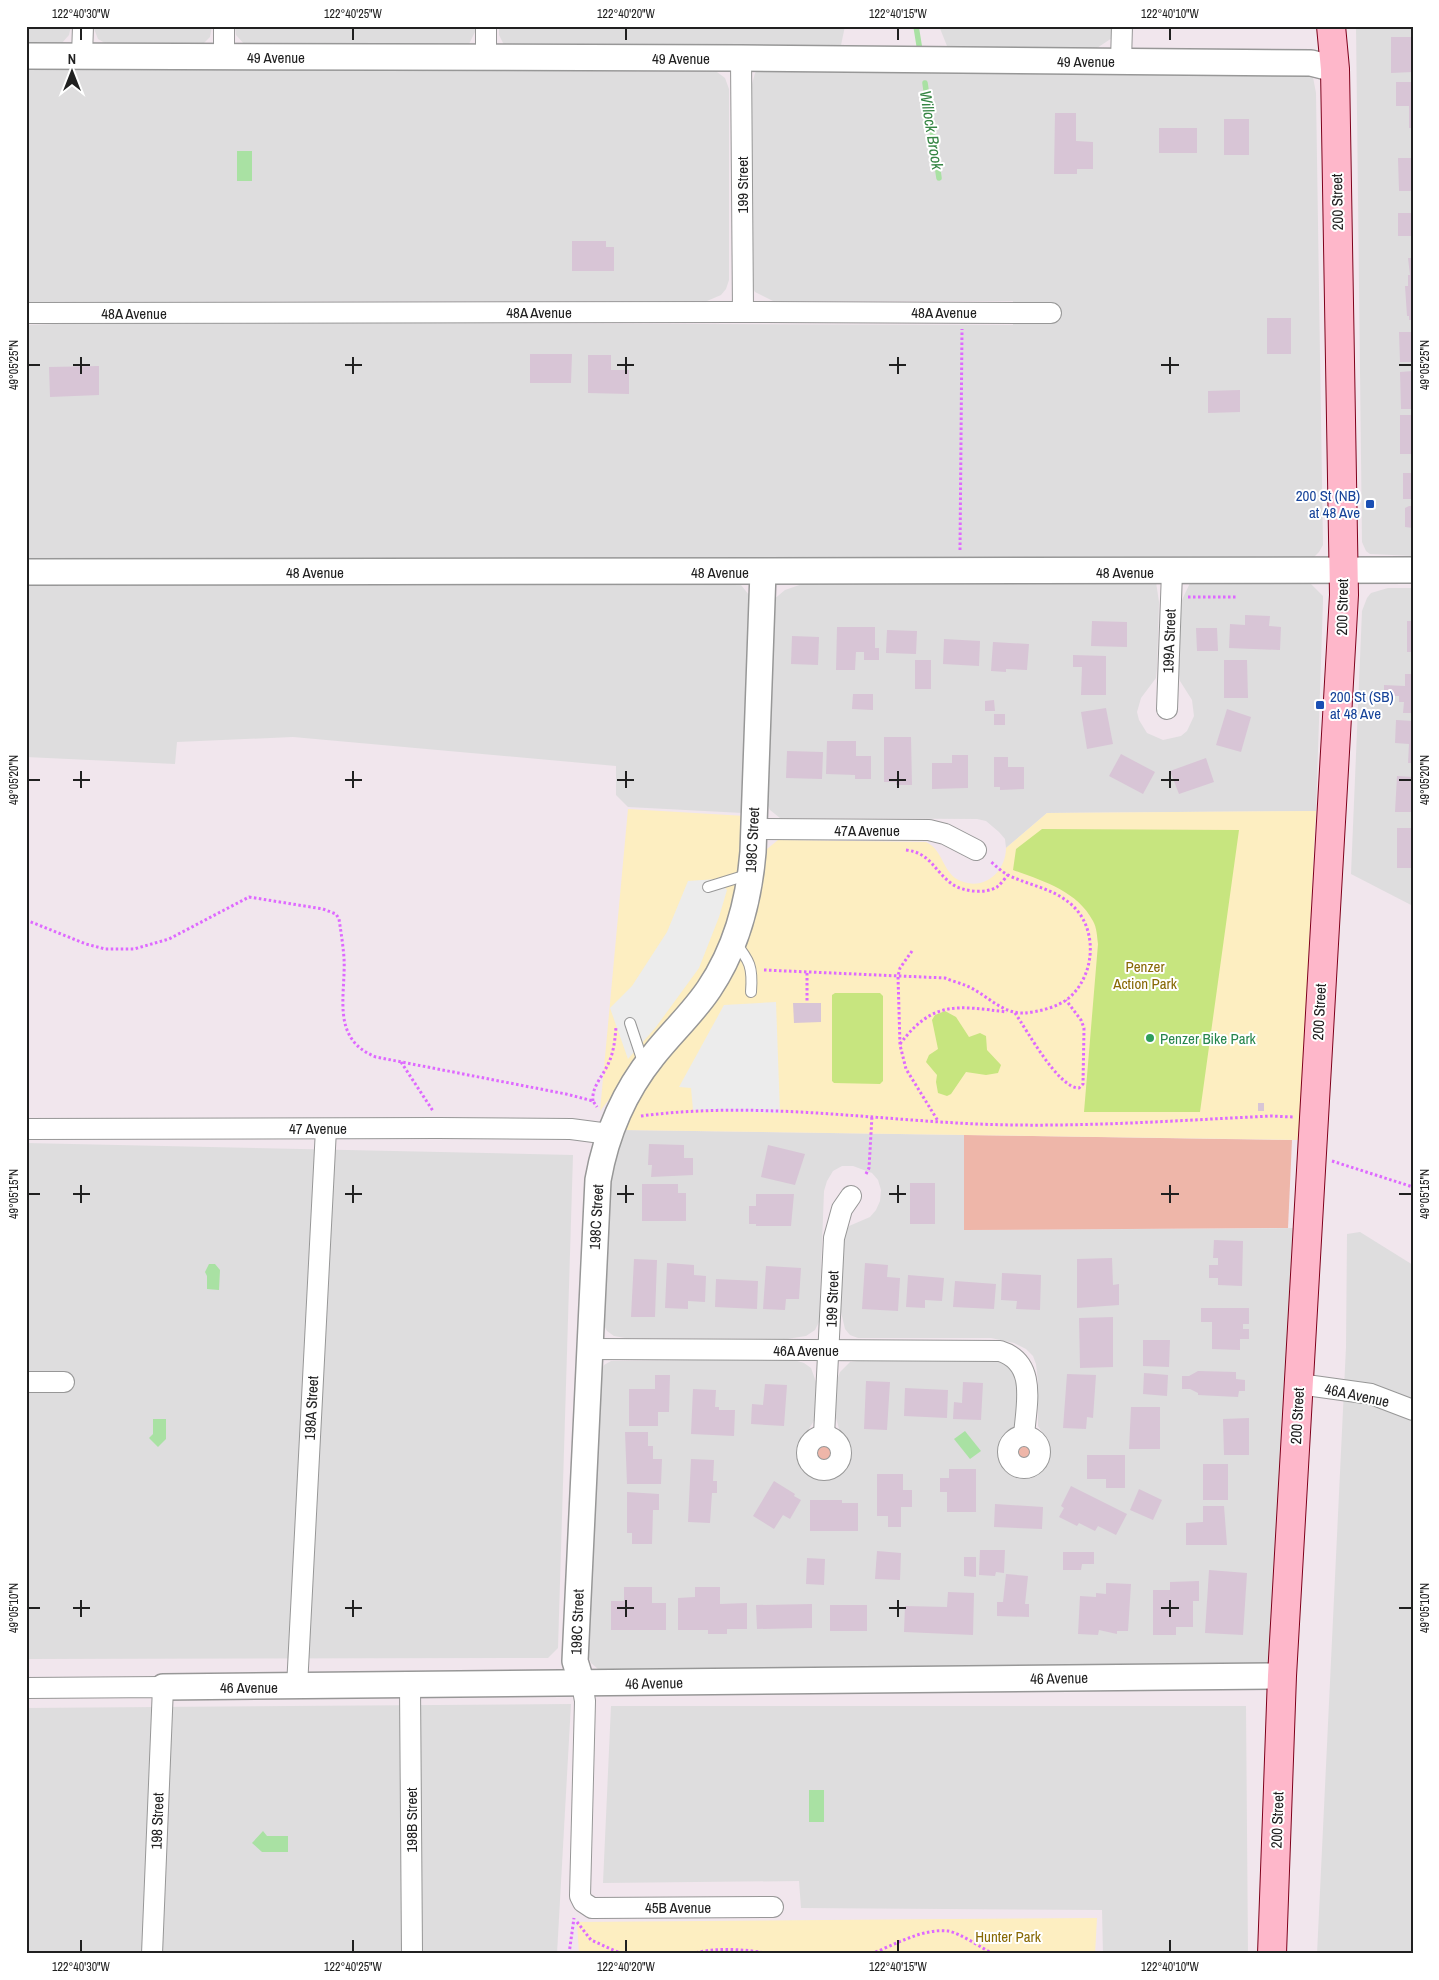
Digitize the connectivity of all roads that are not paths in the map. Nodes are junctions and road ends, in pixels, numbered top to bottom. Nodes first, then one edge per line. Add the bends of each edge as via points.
1 (83, 26) edge
2 (224, 26) edge
3 (486, 26) edge
4 (1122, 26) edge
5 (1331, 26) edge
6 (1341, 26) edge
7 (26, 56) edge
8 (82, 56) junction
9 (224, 57) junction
10 (486, 58) junction
11 (741, 58) junction
12 (1122, 61) junction
13 (1335, 69) junction
14 (743, 312) junction
15 (26, 313) edge
16 (1051, 313) dead end
17 (1342, 570) junction
18 (1413, 570) edge
19 (26, 572) edge
20 (763, 572) junction
21 (1172, 572) junction
22 (1166, 709) dead end
23 (754, 829) junction
24 (976, 850) dead end
25 (751, 874) junction
26 (708, 887) dead end
27 (734, 940) junction
28 (751, 992) dead end
29 (626, 1022) road end
30 (644, 1067) junction
31 (605, 1123) junction
32 (26, 1129) edge
33 (326, 1129) junction
34 (851, 1196) dead end
35 (590, 1349) junction
36 (829, 1349) junction
37 (26, 1382) edge
38 (64, 1382) dead end
39 (1299, 1384) junction
40 (1413, 1410) edge
41 (824, 1435) dead end
42 (1024, 1436) dead end
43 (1282, 1676) junction
44 (582, 1684) junction
45 (297, 1686) junction
46 (410, 1686) junction
47 (163, 1687) junction
48 (26, 1688) edge
49 (773, 1907) dead end
50 (577, 1912) joint
51 (152, 1954) edge
52 (412, 1954) edge
53 (1272, 1954) edge

1 - 8 street
2 - 9 street
3 - 10 street
4 - 12 street
5 - 13 main road, 200 Street
6 - 13 main road, 200 Street
7 - 8 street, 49 Avenue
8 - 9 street, 49 Avenue
9 - 10 street, 49 Avenue
10 - 11 street, 49 Avenue
11 - 12 street, 49 Avenue
11 - 14 street, 199 Street
12 - 13 street, 49 Avenue via 1311,63
13 - 17 main road, 200 Street
14 - 15 street, 48A Avenue
14 - 16 street, 48A Avenue
17 - 18 street, 48 Avenue
17 - 21 street, 48 Avenue
17 - 39 main road, 200 Street via 1344,606
19 - 20 street, 48 Avenue
20 - 21 street, 48 Avenue
20 - 23 street, 198C Street
21 - 22 street, 199A Street
23 - 24 street, 47A Avenue via 929,830 945,834
23 - 25 street, 198C Street
25 - 26 lane
25 - 27 street, 198C Street
27 - 28 lane via 748,958 752,970
27 - 30 street, 198C Street via 710,988
29 - 30 lane
30 - 31 street, 198C Street via 621,1106
31 - 33 street, 47 Avenue via 571,1129
31 - 35 street, 198C Street via 597,1189
32 - 33 street, 47 Avenue
33 - 45 street, 198A Street
34 - 36 street, 199 Street via 842,1209 834,1238
35 - 36 street, 46A Avenue
35 - 44 street, 198C Street via 575,1661
36 - 41 street, 199 Street
36 - 42 street, 46A Avenue via 991,1350 1009,1354 1019,1361 1028,1384
37 - 38 street
39 - 40 street, 46A Avenue via 1371,1394
39 - 43 main road, 200 Street
43 - 44 street, 46 Avenue
43 - 53 main road, 200 Street
44 - 46 street, 46 Avenue
44 - 50 street, 198C Street via 585,1701
45 - 46 street, 46 Avenue
45 - 47 street, 46 Avenue
46 - 52 street, 198B Street
47 - 48 street, 46 Avenue
47 - 51 street, 198 Street
49 - 50 street, 45B Avenue via 592,1908

